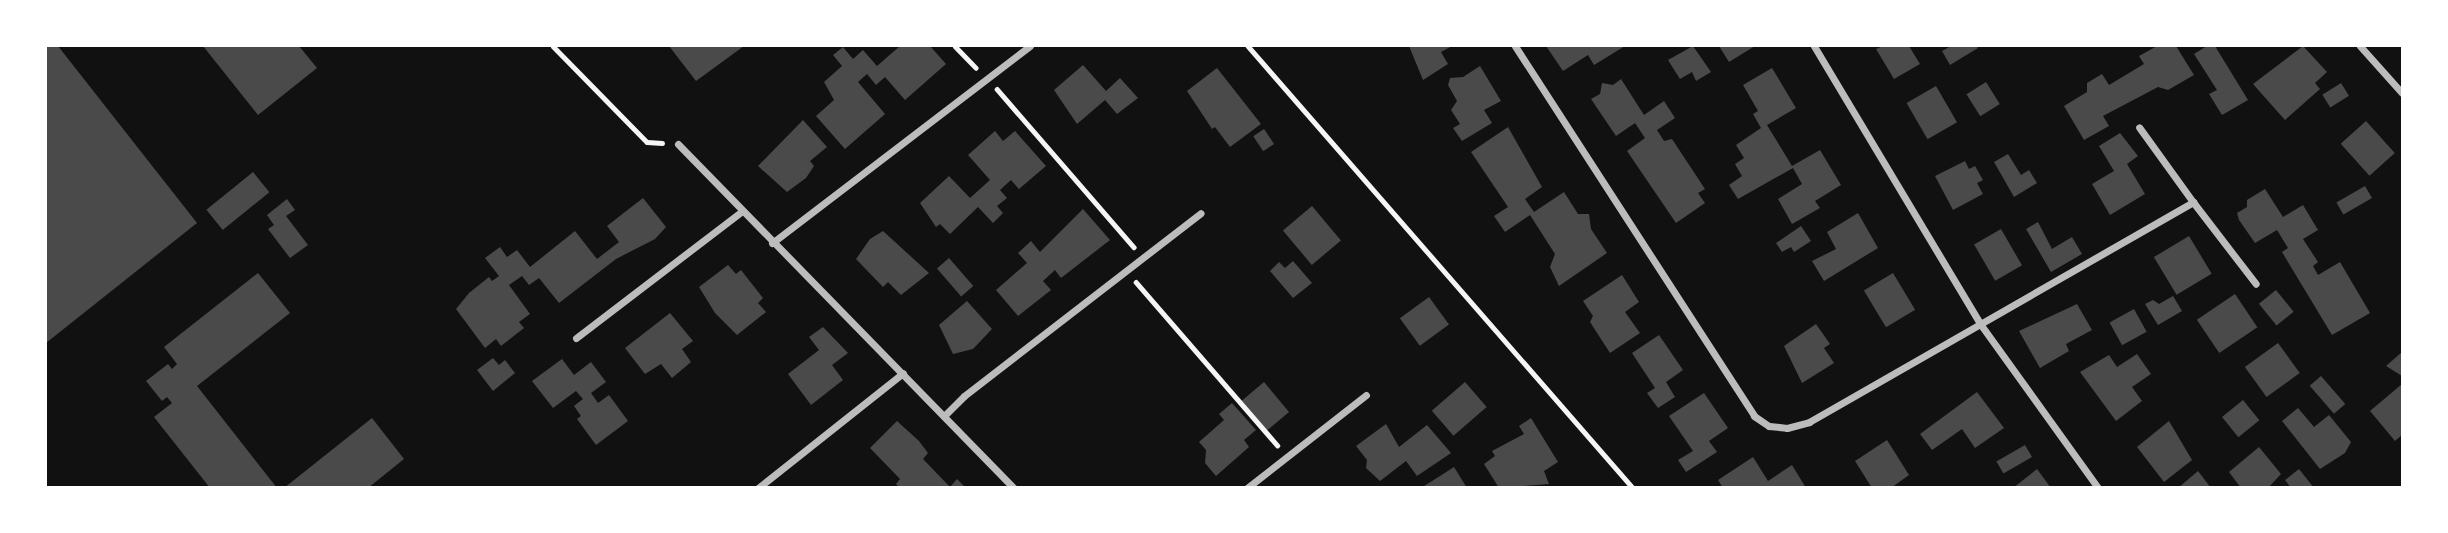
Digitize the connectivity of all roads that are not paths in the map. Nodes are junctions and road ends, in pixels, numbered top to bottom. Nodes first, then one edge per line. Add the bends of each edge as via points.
1 (1030, 46) edge
2 (1515, 46) edge
3 (1814, 46) edge
4 (2360, 46) edge
5 (2403, 93) edge
6 (2139, 127) dead end
7 (677, 144) road end
8 (2193, 202) junction
9 (741, 212) junction
10 (1202, 213) dead end
11 (772, 243) junction
12 (2256, 284) dead end
13 (1981, 325) junction
14 (576, 338) dead end
15 (903, 373) junction
16 (1366, 395) dead end
17 (944, 416) junction
18 (758, 488) edge
19 (1014, 488) edge
20 (1247, 488) edge
21 (2098, 488) edge

1 - 11 street
2 - 13 street via 1754,416 1769,426 1787,428 1809,422
3 - 13 street
4 - 5 street
6 - 8 street
7 - 9 street
8 - 12 street
8 - 13 street
9 - 11 street
9 - 14 street
10 - 17 street
11 - 15 street
13 - 21 street
15 - 17 street
15 - 18 street
16 - 20 street
17 - 19 street

